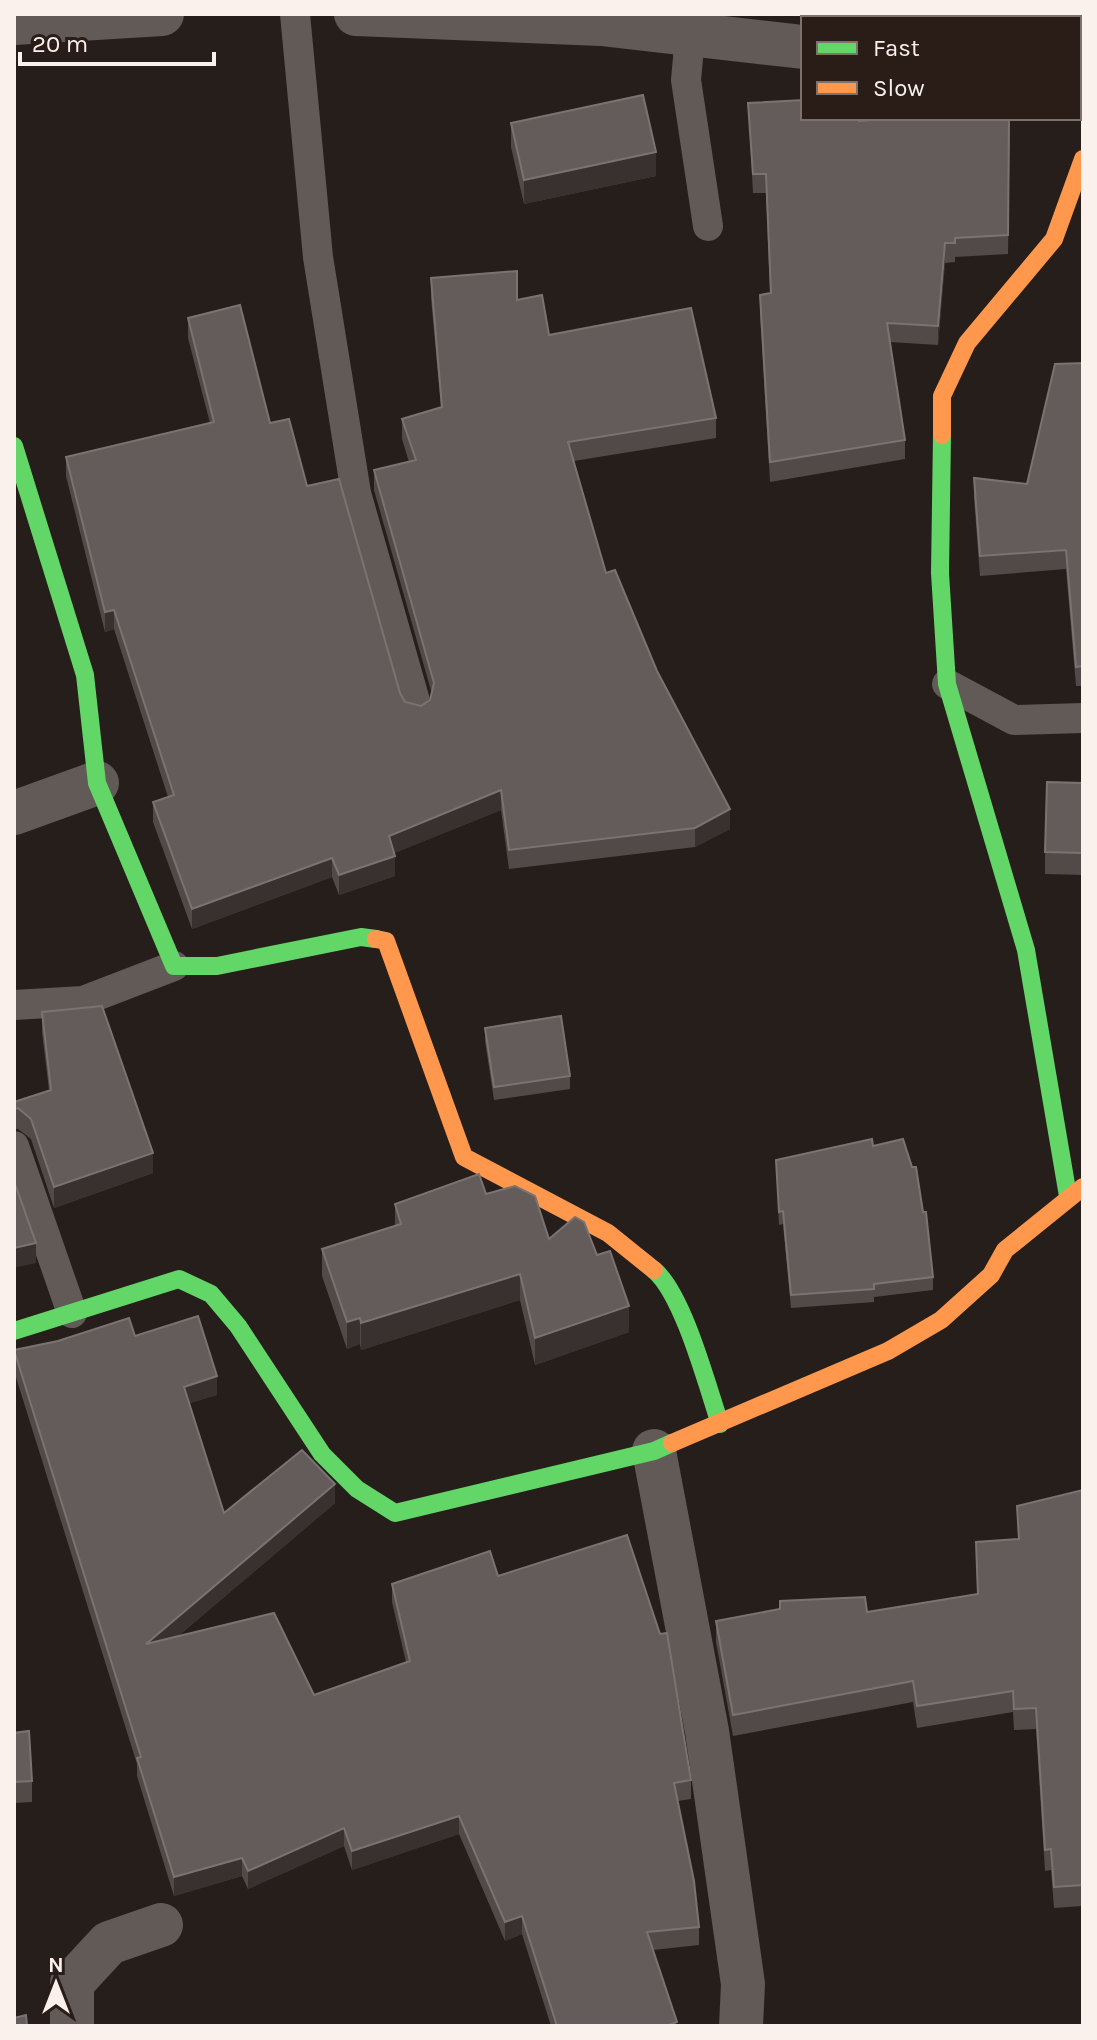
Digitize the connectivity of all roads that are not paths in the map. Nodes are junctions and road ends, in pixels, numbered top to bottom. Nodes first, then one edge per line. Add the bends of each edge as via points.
1 (162, 14) edge
2 (295, 14) edge
3 (356, 14) edge
4 (518, 18) edge
5 (14, 23) edge
6 (690, 36) junction
7 (800, 36) edge
8 (1083, 159) edge
9 (708, 226) dead end
10 (14, 446) edge
11 (947, 684) junction
12 (417, 708) edge
13 (1083, 718) edge
14 (97, 783) junction
15 (14, 813) edge
16 (174, 966) junction
17 (14, 1005) edge
18 (14, 1146) edge
19 (1076, 1191) edge
20 (72, 1313) junction
21 (14, 1331) edge
22 (720, 1424) junction
23 (654, 1451) junction
24 (161, 1925) dead end
25 (72, 2026) edge
26 (741, 2026) edge

1 - 5 street
2 - 12 lane via 318,257 356,493
3 - 4 street
4 - 6 street
6 - 7 street
6 - 9 lane via 686,80
8 - 11 street via 1054,239 967,343 942,396 940,573
10 - 14 street via 85,675
11 - 13 lane via 1014,720
11 - 19 street via 1026,950
14 - 15 street
14 - 16 street
16 - 17 lane via 83,1001
16 - 22 street via 217,966 361,937 386,941 464,1157 608,1233 665,1279
18 - 20 lane
19 - 22 street via 1005,1250 991,1275 941,1320 888,1351
20 - 21 street
20 - 23 street via 179,1279 211,1294 322,1454 357,1489 395,1513
22 - 23 street
23 - 26 street via 707,1731 743,1984
24 - 25 street via 109,1943 72,1983

